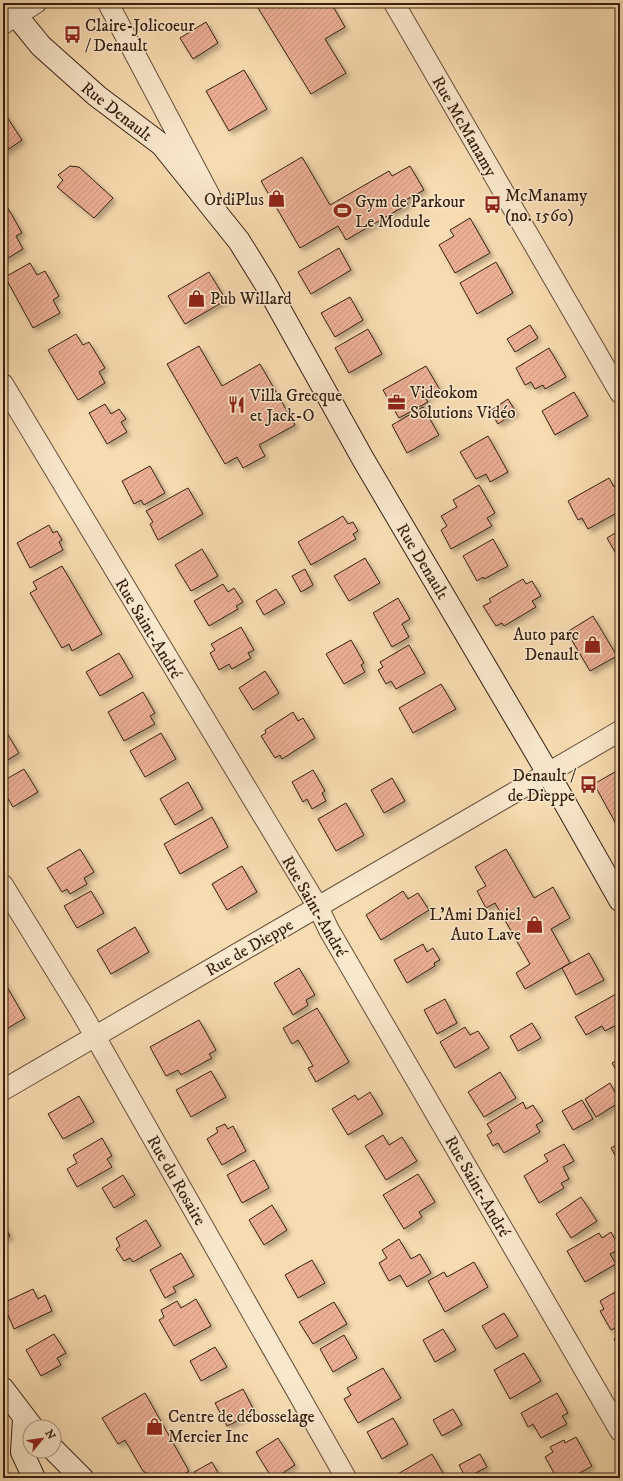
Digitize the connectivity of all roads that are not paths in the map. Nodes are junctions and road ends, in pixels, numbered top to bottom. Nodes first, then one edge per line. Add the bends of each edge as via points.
1 (36, 3) edge
2 (108, 3) edge
3 (394, 3) edge
4 (8, 14) edge
5 (225, 222) junction
6 (3, 384) edge
7 (620, 393) edge
8 (620, 731) edge
9 (548, 773) junction
10 (3, 885) edge
11 (620, 900) edge
12 (318, 907) junction
13 (94, 1037) junction
14 (3, 1090) edge
15 (3, 1389) edge
16 (25, 1419) edge
17 (620, 1431) edge
18 (62, 1458) edge
19 (25, 1459) edge
20 (34, 1478) edge
21 (82, 1478) edge
22 (346, 1478) edge

1 - 4 street
2 - 5 street, Rue Denault
3 - 7 street, Rue McManamy
4 - 5 main road, Rue Denault via 91,91 162,145
5 - 9 main road, Rue Denault via 266,284 363,459
6 - 12 street, Rue Saint-André
8 - 9 street, Rue de Dieppe
9 - 11 main road, Rue Denault
9 - 12 street, Rue de Dieppe
10 - 13 street, Rue du Rosaire
12 - 13 street, Rue de Dieppe
12 - 17 street, Rue Saint-André
13 - 14 street, Rue de Dieppe
13 - 22 street, Rue du Rosaire
15 - 16 main road
18 - 21 main road
19 - 20 main road

